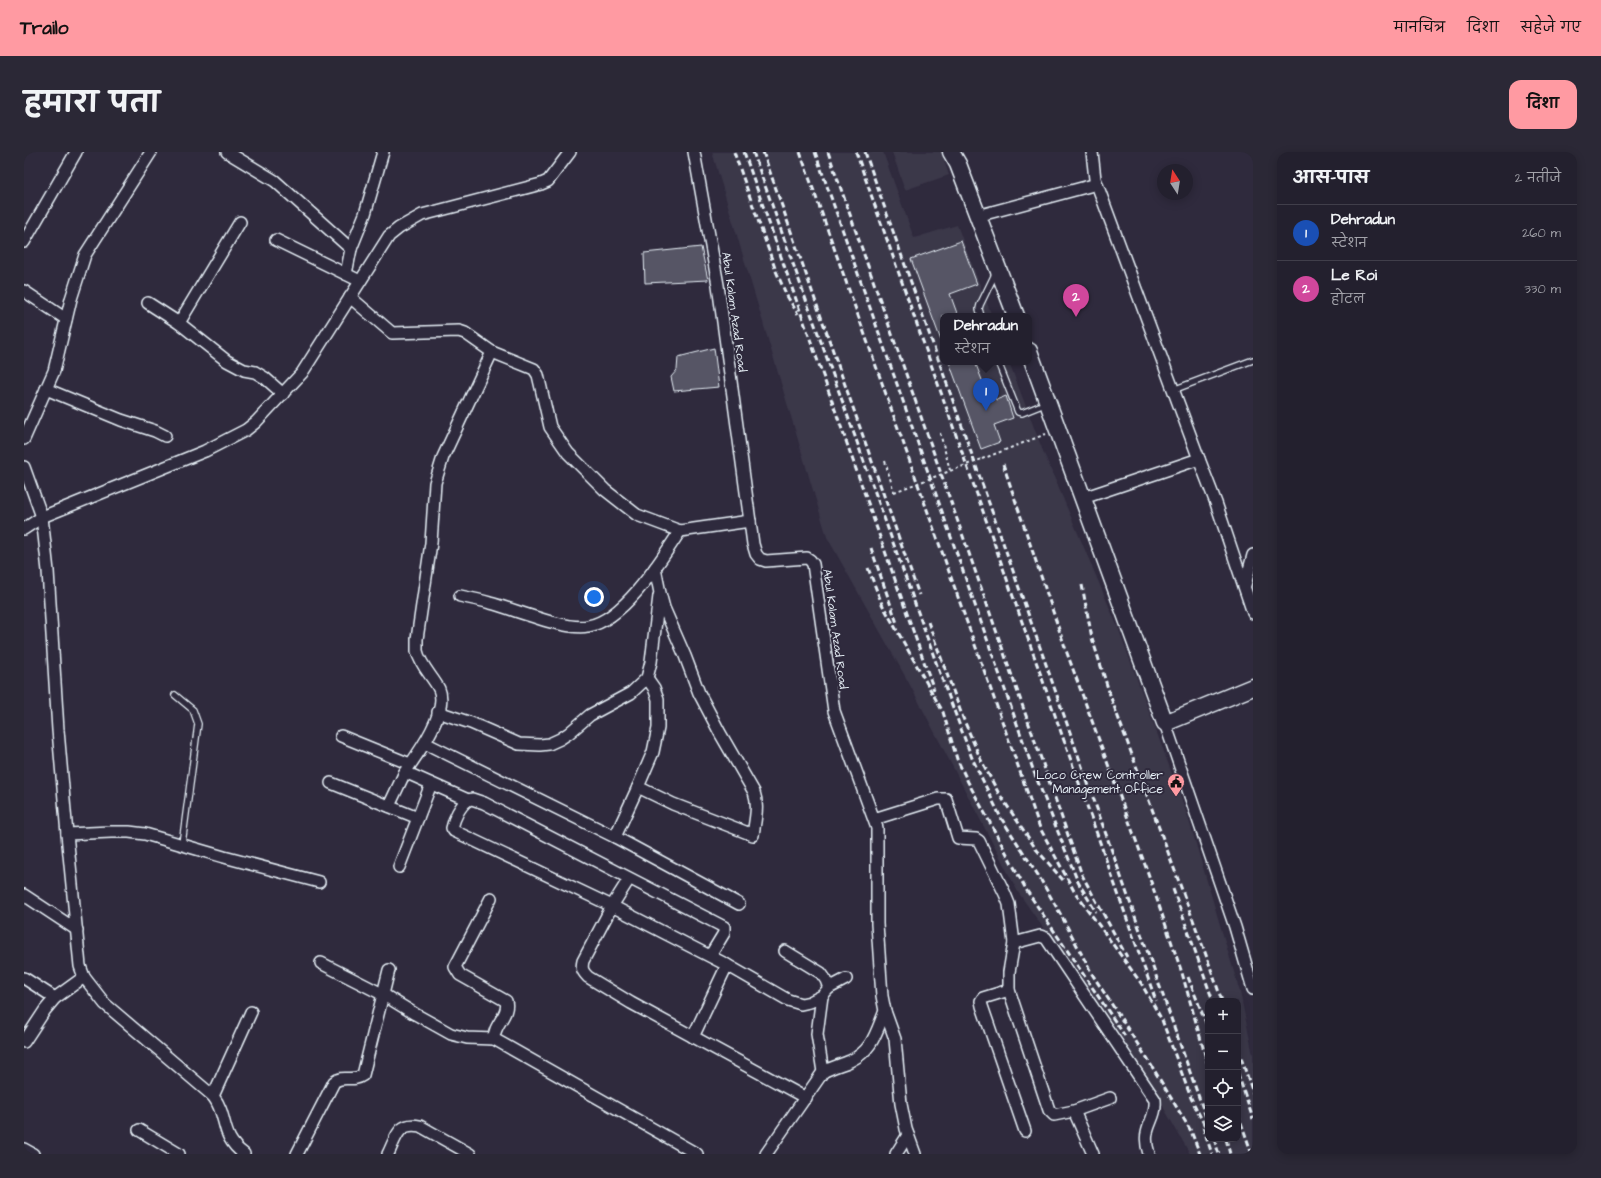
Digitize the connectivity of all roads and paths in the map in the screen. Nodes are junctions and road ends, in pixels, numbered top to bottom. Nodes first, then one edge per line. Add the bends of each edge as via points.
1 (76, 152) edge
2 (151, 152) edge
3 (226, 152) edge
4 (383, 152) edge
5 (570, 152) edge
6 (694, 152) edge
7 (1092, 152) edge
8 (958, 155) edge
9 (1097, 184) junction
10 (977, 216) junction
11 (240, 222) dead end
12 (276, 240) dead end
13 (24, 242) edge
14 (351, 249) junction
15 (998, 270) junction
16 (346, 274) junction
17 (360, 281) junction
18 (24, 291) edge
19 (350, 297) junction
20 (148, 302) dead end
21 (980, 313) edge
22 (1015, 313) edge
23 (66, 319) junction
24 (179, 323) junction
25 (492, 352) junction
26 (1032, 359) edge
27 (1253, 360) edge
28 (999, 365) edge
29 (46, 389) junction
30 (1173, 390) junction
31 (283, 394) junction
32 (1049, 403) junction
33 (1059, 429) junction
34 (940, 433) dead end
35 (165, 436) dead end
36 (24, 439) edge
37 (1199, 459) junction
38 (885, 461) dead end
39 (24, 467) edge
40 (950, 470) junction
41 (1083, 498) junction
42 (42, 517) junction
43 (750, 521) junction
44 (24, 529) edge
45 (680, 531) junction
46 (1253, 555) edge
47 (655, 568) junction
48 (1245, 585) junction
49 (660, 593) junction
50 (460, 596) dead end
51 (1253, 613) edge
52 (647, 678) junction
53 (1253, 688) edge
54 (175, 695) dead end
55 (438, 712) junction
56 (1165, 723) junction
57 (341, 736) dead end
58 (425, 743) junction
59 (408, 768) junction
60 (331, 783) dead end
61 (431, 784) junction
62 (638, 787) junction
63 (468, 800) junction
64 (388, 806) junction
65 (418, 818) junction
66 (874, 819) junction
67 (67, 834) junction
68 (615, 836) junction
69 (182, 844) junction
70 (399, 867) dead end
71 (629, 879) junction
72 (319, 882) dead end
73 (24, 895) edge
74 (491, 898) dead end
75 (738, 904) dead end
76 (612, 906) junction
77 (77, 930) junction
78 (1014, 943) junction
79 (786, 951) dead end
80 (710, 956) junction
81 (321, 963) dead end
82 (727, 965) junction
83 (389, 970) dead end
84 (84, 977) junction
85 (24, 978) edge
86 (846, 979) dead end
87 (1253, 989) edge
88 (1009, 990) junction
89 (825, 992) junction
90 (384, 995) junction
91 (55, 998) junction
92 (885, 1011) junction
93 (251, 1012) dead end
94 (693, 1037) junction
95 (494, 1039) junction
96 (24, 1040) edge
97 (823, 1072) junction
98 (212, 1096) junction
99 (806, 1098) junction
100 (1110, 1098) dead end
101 (1074, 1110) junction
102 (139, 1130) dead end
103 (1025, 1131) dead end
104 (908, 1136) junction
105 (231, 1143) junction
106 (24, 1149) edge
107 (33, 1154) edge
108 (179, 1154) edge
109 (227, 1154) edge
110 (244, 1154) edge
111 (297, 1154) edge
112 (388, 1154) edge
113 (470, 1154) edge
114 (697, 1154) edge
115 (766, 1154) edge
116 (896, 1154) edge
117 (915, 1154) edge
118 (1093, 1154) edge
119 (1149, 1154) edge

1 - 13 street
2 - 23 street via 85,255
3 - 14 street via 275,181
4 - 14 street via 365,214
5 - 17 street via 548,181 422,215 399,228 389,236
6 - 43 street, Abul Kalam Azad Road via 718,285
7 - 9 street
8 - 10 street
9 - 10 street
9 - 30 street
10 - 15 street
11 - 24 street
12 - 16 street
14 - 16 street
15 - 21 lane via 980,304
15 - 22 street
16 - 17 street
17 - 19 street
18 - 23 street
19 - 25 street via 392,333 459,331 466,333
19 - 31 street via 302,373
20 - 24 street
23 - 29 street via 54,371
24 - 31 street via 227,361 260,375
25 - 45 street via 534,369 550,427 568,453 606,490 642,518
25 - 55 street via 443,457 435,483 417,652 440,693
26 - 32 street
27 - 30 lane
28 - 32 lane via 1018,412 1022,413
29 - 35 street
29 - 36 street
30 - 37 street
31 - 42 street via 246,430 205,451
32 - 33 street
33 - 40 path, bridge
33 - 41 street
34 - 40 path
37 - 41 street
37 - 48 street
38 - 40 path, bridge via 894,492
39 - 42 street
41 - 56 street
42 - 44 street
42 - 67 street
43 - 45 street
43 - 66 street, Abul Kalam Azad Road via 753,544 760,559 766,561 806,558 813,564 834,711
45 - 47 street
46 - 48 street
47 - 49 street
47 - 50 street via 612,616 589,626 556,623
48 - 51 street
49 - 52 street
49 - 62 street via 700,693 754,792 756,812 753,835 673,804
52 - 55 street via 631,693 590,715 569,733 549,744 519,744
52 - 62 street via 658,699 658,728 653,752
53 - 56 street
54 - 69 lane via 193,710 198,724
55 - 58 street
56 - 87 street via 1235,928
57 - 59 street
58 - 59 street
58 - 68 street
59 - 61 street
59 - 64 street
60 - 64 street
61 - 63 street
61 - 65 street
62 - 68 street
63 - 71 street via 477,801 511,816
63 - 76 street via 460,809 453,824 454,831
64 - 65 street
65 - 70 street
66 - 78 street via 938,799 946,799 958,838 976,838 1005,894
66 - 92 street, Abul Kalam Azad Road via 877,838 878,944
67 - 69 street via 129,832
67 - 77 street
68 - 75 street
69 - 72 street
71 - 76 street
71 - 80 street via 724,927 724,933
73 - 77 street
74 - 95 street via 455,967 460,975 506,1001 506,1010
76 - 80 street
76 - 94 street via 583,961 583,972 631,1003
77 - 84 street via 80,966
78 - 88 street
78 - 119 street via 1040,936 1046,938 1155,1100 1146,1137
79 - 89 street via 821,973 826,980
80 - 82 street
81 - 90 street
82 - 89 street via 788,1000 801,1004 810,1002
82 - 94 street
83 - 90 street
84 - 91 street
84 - 98 street via 104,1004
85 - 91 street
86 - 89 street
88 - 101 street via 1049,1110 1054,1115
88 - 103 street via 983,998 981,1001
89 - 97 street via 817,1034
90 - 95 street via 451,1034 467,1038
90 - 111 street via 364,1075 353,1080 343,1078 334,1082
91 - 96 street
92 - 97 street via 870,1046 864,1053
92 - 104 street, Abul Kalam Azad Road via 894,1039 901,1104
93 - 98 street
94 - 99 street
95 - 114 street
97 - 99 street
98 - 105 street via 218,1103
99 - 115 street
100 - 101 street
101 - 118 street
102 - 108 street
104 - 116 street
104 - 117 street, Abul Kalam Azad Road
105 - 109 street
105 - 110 street
106 - 107 street
112 - 113 street via 399,1131 413,1124

